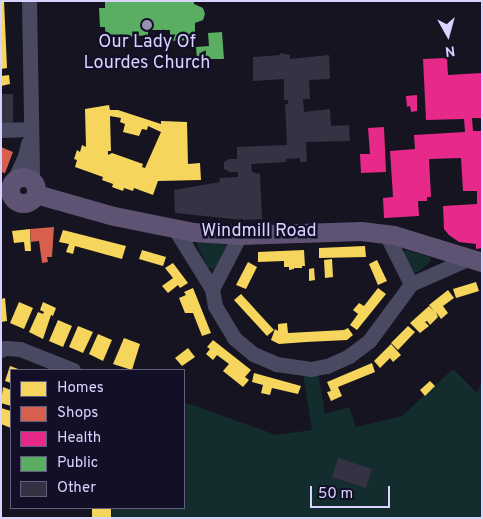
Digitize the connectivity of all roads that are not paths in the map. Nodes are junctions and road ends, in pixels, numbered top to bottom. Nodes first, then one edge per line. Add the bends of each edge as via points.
1 (29, 1) edge
2 (31, 129) junction
3 (1, 130) edge
4 (19, 190) edge
5 (176, 229) junction
6 (386, 234) junction
7 (240, 235) junction
8 (476, 260) edge
9 (411, 284) junction
10 (212, 289) junction
11 (1, 350) edge
12 (70, 369) edge

1 - 2 street
2 - 3 street
2 - 4 street
4 - 5 main road, Windmill Road
5 - 7 main road, Windmill Road
5 - 10 street
6 - 7 main road, Windmill Road via 361,230
6 - 8 main road, Windmill Road
6 - 9 street
7 - 10 street
8 - 9 street
9 - 10 street via 368,341 349,356 311,369 276,364 253,354 234,338 222,321
11 - 12 street via 20,349

